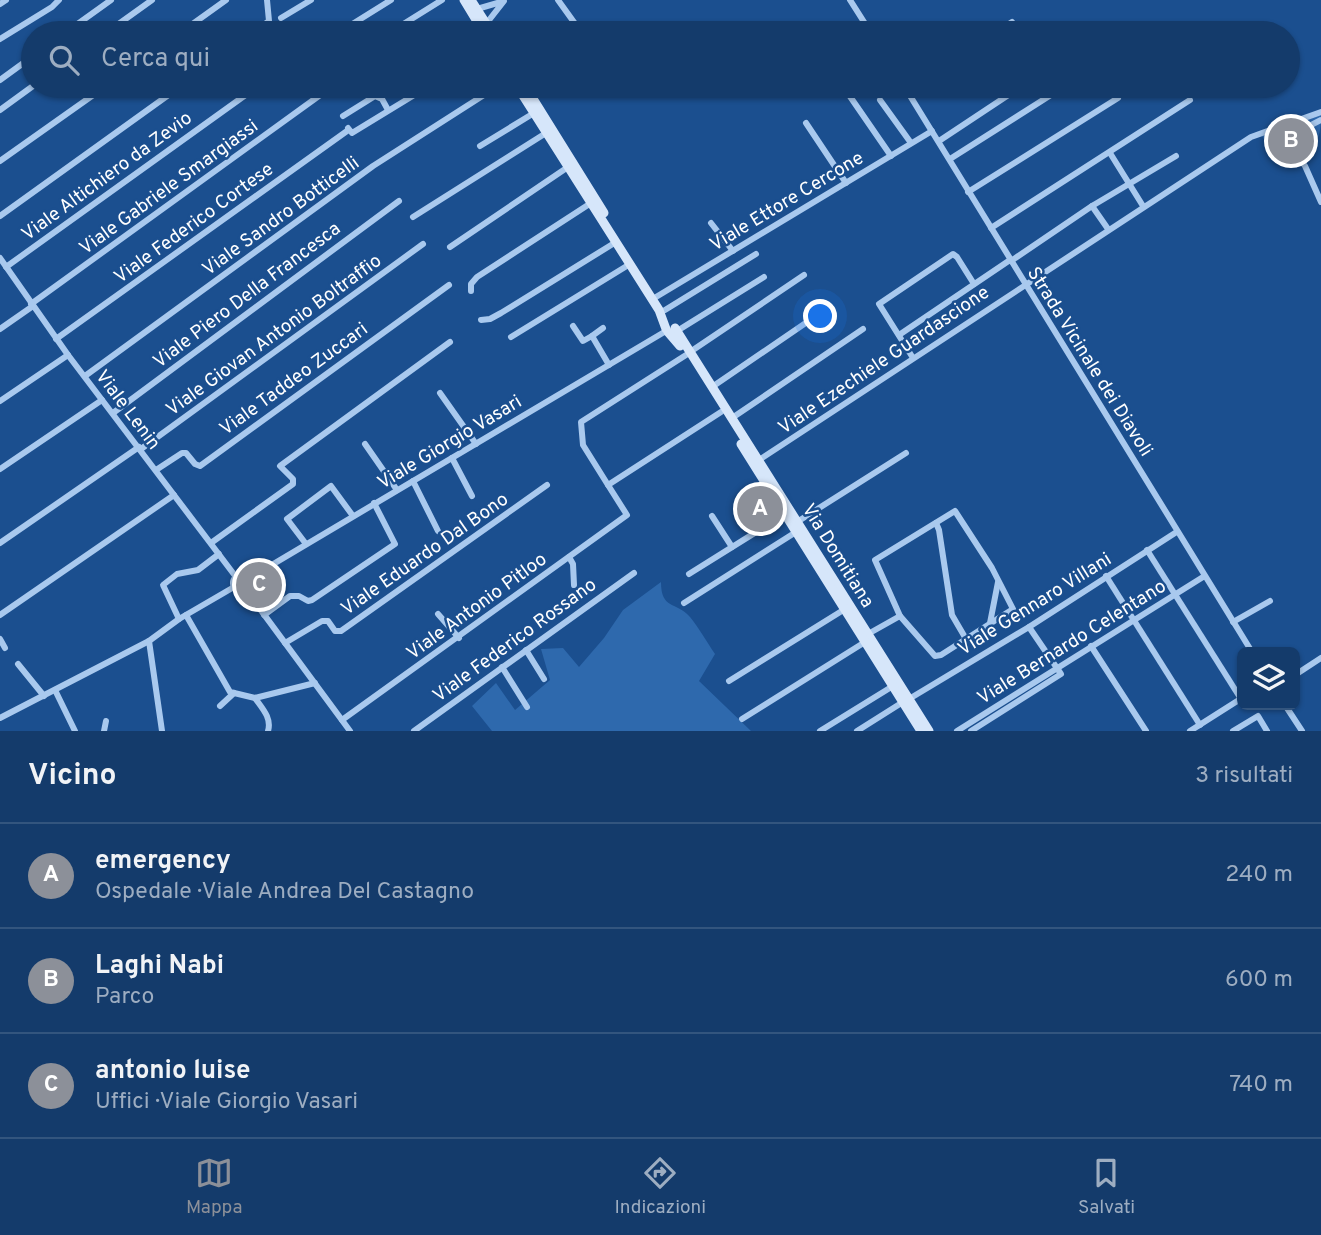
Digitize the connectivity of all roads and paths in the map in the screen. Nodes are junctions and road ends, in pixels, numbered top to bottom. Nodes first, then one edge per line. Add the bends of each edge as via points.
1 (6, 0) edge
2 (59, 0) edge
3 (111, 0) edge
4 (152, 0) edge
5 (226, 0) edge
6 (267, 0) edge
7 (311, 0) edge
8 (391, 0) edge
9 (442, 0) edge
10 (464, 0) edge
11 (558, 0) edge
12 (850, 0) edge
13 (505, 1) edge
14 (0, 4) edge
15 (474, 4) edge
16 (281, 18) dead end
17 (29, 21) edge
18 (82, 21) edge
19 (123, 21) edge
20 (197, 21) edge
21 (269, 21) edge
22 (357, 21) edge
23 (408, 21) edge
24 (480, 21) edge
25 (482, 21) edge
26 (490, 21) edge
27 (573, 21) edge
28 (863, 21) edge
29 (21, 26) edge
30 (0, 39) edge
31 (21, 65) edge
32 (0, 80) edge
33 (21, 95) edge
34 (89, 98) edge
35 (165, 98) edge
36 (241, 98) edge
37 (316, 98) edge
38 (372, 98) edge
39 (380, 98) edge
40 (408, 98) edge
41 (479, 98) edge
42 (525, 98) edge
43 (532, 98) edge
44 (851, 98) edge
45 (913, 98) edge
46 (1004, 98) edge
47 (1046, 98) edge
48 (1118, 98) dead end
49 (880, 100) dead end
50 (1189, 100) dead end
51 (0, 110) edge
52 (388, 110) junction
53 (1321, 112) edge
54 (534, 113) junction
55 (343, 116) dead end
56 (1321, 120) edge
57 (806, 123) dead end
58 (1276, 128) junction
59 (932, 131) junction
60 (546, 133) junction
61 (1284, 139) junction
62 (939, 141) junction
63 (911, 143) junction
64 (480, 146) dead end
65 (1110, 153) junction
66 (891, 156) junction
67 (1176, 156) dead end
68 (950, 159) junction
69 (0, 161) edge
70 (568, 167) junction
71 (846, 183) junction
72 (1129, 184) junction
73 (968, 192) junction
74 (398, 201) dead end
75 (1321, 202) edge
76 (591, 203) junction
77 (1092, 206) junction
78 (1143, 206) junction
79 (0, 216) edge
80 (413, 217) dead end
81 (711, 223) dead end
82 (991, 228) junction
83 (1108, 229) junction
84 (616, 242) junction
85 (423, 244) dead end
86 (450, 247) dead end
87 (733, 251) junction
88 (756, 254) dead end
89 (0, 258) edge
90 (1011, 261) junction
91 (630, 264) junction
92 (6, 267) junction
93 (804, 275) dead end
94 (764, 277) dead end
95 (974, 284) junction
96 (1025, 284) junction
97 (449, 285) dead end
98 (471, 291) dead end
99 (656, 297) junction
100 (32, 305) junction
101 (829, 307) dead end
102 (665, 310) junction
103 (481, 320) dead end
104 (573, 326) dead end
105 (603, 328) dead end
106 (0, 329) edge
107 (671, 329) junction
108 (863, 329) dead end
109 (899, 335) junction
110 (592, 336) junction
111 (511, 337) dead end
112 (56, 339) junction
113 (450, 342) dead end
114 (688, 353) junction
115 (68, 355) junction
116 (913, 358) junction
117 (609, 365) junction
118 (85, 376) junction
119 (712, 387) junction
120 (440, 393) dead end
121 (102, 400) junction
122 (0, 401) edge
123 (721, 412) junction
124 (113, 413) junction
125 (732, 418) junction
126 (365, 444) dead end
127 (476, 444) junction
128 (140, 448) junction
129 (906, 453) dead end
130 (452, 458) junction
131 (759, 460) junction
132 (0, 469) edge
133 (156, 470) junction
134 (413, 481) junction
135 (547, 485) dead end
136 (608, 485) junction
137 (397, 490) junction
138 (174, 495) junction
139 (472, 496) dead end
140 (374, 503) junction
141 (785, 514) junction
142 (353, 516) junction
143 (712, 516) dead end
144 (936, 523) junction
145 (797, 527) junction
146 (438, 531) dead end
147 (1175, 533) dead end
148 (0, 543) edge
149 (211, 543) junction
150 (306, 544) junction
151 (732, 547) junction
152 (1147, 550) junction
153 (219, 554) junction
154 (569, 557) junction
155 (634, 573) dead end
156 (689, 573) dead end
157 (236, 576) junction
158 (1107, 576) junction
159 (1203, 577) dead end
160 (248, 579) junction
161 (998, 582) junction
162 (574, 585) dead end
163 (234, 587) junction
164 (246, 590) junction
165 (1175, 595) junction
166 (1270, 601) dead end
167 (684, 603) dead end
168 (845, 609) junction
169 (438, 614) dead end
170 (0, 615) edge
171 (264, 615) junction
172 (900, 616) junction
173 (182, 617) junction
174 (1134, 619) junction
175 (1233, 622) junction
176 (990, 623) junction
177 (1029, 627) junction
178 (459, 638) junction
179 (867, 638) junction
180 (0, 639) edge
181 (965, 639) junction
182 (149, 641) junction
183 (285, 643) junction
184 (1091, 646) junction
185 (1249, 647) edge
186 (5, 648) dead end
187 (526, 650) junction
188 (1321, 658) edge
189 (18, 664) dead end
190 (502, 667) junction
191 (1056, 667) junction
192 (1300, 672) edge
193 (544, 678) dead end
194 (729, 681) dead end
195 (315, 683) junction
196 (893, 686) junction
197 (55, 690) junction
198 (1237, 692) edge
199 (234, 694) junction
200 (44, 696) junction
201 (255, 698) junction
202 (906, 701) junction
203 (1237, 701) edge
204 (220, 706) dead end
205 (527, 707) dead end
206 (1288, 710) edge
207 (0, 718) edge
208 (742, 719) dead end
209 (342, 720) junction
210 (106, 721) dead end
211 (1200, 724) junction
212 (929, 730) edge
213 (75, 731) edge
214 (104, 731) edge
215 (162, 731) edge
216 (268, 731) edge
217 (350, 731) edge
218 (414, 731) edge
219 (820, 731) edge
220 (857, 731) edge
221 (957, 731) edge
222 (971, 731) edge
223 (1146, 731) edge
224 (1190, 731) edge
225 (1233, 731) edge
226 (1267, 731) edge
227 (1302, 731) edge

1 - 14 street
2 - 17 street
3 - 18 street
4 - 19 street
5 - 20 street
6 - 21 street
7 - 16 street
8 - 22 street
9 - 23 street
10 - 24 main road
11 - 27 street
12 - 28 street
13 - 15 street
13 - 26 street
15 - 25 main road
29 - 30 street
31 - 32 street
33 - 51 street
34 - 69 street
35 - 79 street
36 - 92 street, Viale Altichiero da Zevio
37 - 100 street, Viale Gabriele Smargiassi
38 - 55 street
39 - 52 street
40 - 52 street
41 - 118 street, Viale Sandro Botticelli via 373,166
42 - 54 main road, Via Domitiana
43 - 99 main road, Via Domitiana
44 - 66 street
45 - 59 street, Strada Vicinale dei Diavoli
46 - 62 street
47 - 68 street
48 - 73 street
49 - 63 street
50 - 65 street
52 - 112 street, Viale Federico Cortese via 352,134 348,130
53 - 58 street, Viale Ezechiele Guardascione
54 - 60 main road, Via Domitiana
54 - 64 street
56 - 61 street
57 - 71 street
58 - 61 street
58 - 78 street, Viale Ezechiele Guardascione via 1251,137
59 - 62 street, Strada Vicinale dei Diavoli
59 - 63 street, Viale Ettore Cercone
60 - 70 main road, Via Domitiana
60 - 80 street
61 - 75 street via 1305,166
62 - 68 street, Strada Vicinale dei Diavoli
63 - 66 street, Viale Ettore Cercone
65 - 72 street
65 - 82 street
66 - 71 street, Viale Ettore Cercone
67 - 72 street
68 - 73 street, Strada Vicinale dei Diavoli
70 - 76 main road, Via Domitiana
70 - 86 street
71 - 87 street, Viale Ettore Cercone
72 - 77 street
72 - 78 street
73 - 82 street, Strada Vicinale dei Diavoli
74 - 124 street, Viale Piero Della Francesca
76 - 84 main road, Via Domitiana
76 - 98 street via 477,278
77 - 83 street
77 - 90 street
78 - 83 street, Viale Ezechiele Guardascione
81 - 87 street
82 - 90 street, Strada Vicinale dei Diavoli
83 - 96 street, Viale Ezechiele Guardascione
84 - 91 main road, Via Domitiana
84 - 103 street via 501,313
85 - 128 street, Viale Giovan Antonio Boltraffio
87 - 99 street, Viale Ettore Cercone
88 - 102 street
89 - 92 street, Viale Lenin
90 - 95 street
90 - 96 street, Strada Vicinale dei Diavoli
91 - 107 main road, Via Domitiana
91 - 111 street
92 - 100 street, Viale Lenin
93 - 114 street
94 - 107 street, Viale Giorgio Vasari
95 - 109 street
95 - 109 street via 953,254 880,304
96 - 116 street, Viale Ezechiele Guardascione
96 - 175 street, Strada Vicinale dei Diavoli
97 - 133 street, Viale Taddeo Zuccari via 200,466 186,453
99 - 102 main road, Via Domitiana
100 - 106 street, Viale Gabriele Smargiassi
100 - 112 street, Viale Lenin
101 - 119 street
102 - 107 main road, Via Domitiana
104 - 110 street via 583,341
105 - 110 street
107 - 114 main road, Via Domitiana
107 - 117 street, Viale Giorgio Vasari
108 - 125 street
109 - 116 street
110 - 117 street
112 - 115 street, Viale Lenin
113 - 149 street via 280,466 293,484
114 - 119 main road, Via Domitiana
114 - 123 main road, Via Domitiana
114 - 136 street via 581,422 583,445
115 - 118 street, Viale Lenin
115 - 122 street
116 - 131 street, Viale Ezechiele Guardascione
117 - 127 street, Viale Giorgio Vasari
118 - 121 street, Viale Lenin
119 - 125 main road, Via Domitiana
120 - 127 street
121 - 124 street, Viale Lenin
121 - 132 street
123 - 136 street
123 - 141 main road, Via Domitiana
124 - 128 street, Viale Lenin
125 - 131 main road, Via Domitiana
126 - 137 street
127 - 130 street, Viale Giorgio Vasari
128 - 133 street, Viale Lenin
128 - 148 street, Viale Giovan Antonio Boltraffio
129 - 145 street
130 - 134 street, Viale Giorgio Vasari
130 - 139 street
131 - 145 main road, Via Domitiana
133 - 138 street, Viale Lenin
134 - 137 street, Viale Giorgio Vasari
134 - 146 street
135 - 183 street, Viale Eduardo Dal Bono via 339,632 322,621
136 - 154 street, Viale Antonio Pitloo via 627,515
137 - 140 street, Viale Giorgio Vasari
138 - 149 street, Viale Lenin
138 - 170 street
140 - 142 street, Viale Giorgio Vasari
140 - 171 street via 395,544 313,600 290,596
141 - 145 main road, Via Domitiana
141 - 151 street
142 - 150 street, Viale Giorgio Vasari
142 - 150 street via 331,486 287,519
143 - 151 street
144 - 161 street via 955,511
144 - 172 street via 875,560
144 - 181 street via 952,615
145 - 167 street
145 - 168 main road, Via Domitiana
145 - 179 main road, Via Domitiana
147 - 152 street, Viale Gennaro Villani
149 - 153 street, Viale Lenin
150 - 160 street, Viale Giorgio Vasari
151 - 156 street
152 - 158 street, Viale Gennaro Villani
152 - 165 street
153 - 157 street, Viale Lenin
153 - 173 street via 198,570 177,574 163,585
154 - 162 street
154 - 178 street, Viale Antonio Pitloo
155 - 187 street, Viale Federico Rossano
157 - 160 street
157 - 163 street
158 - 174 street
158 - 177 street, Viale Gennaro Villani
159 - 165 street, Viale Bernardo Celentano
160 - 164 street
161 - 176 street
161 - 176 street via 1013,609
163 - 164 street
163 - 173 street
164 - 171 street
165 - 174 street, Viale Bernardo Celentano
165 - 198 street
166 - 175 street
168 - 179 main road, Via Domitiana
168 - 194 street
169 - 178 street
171 - 183 street
172 - 179 street
172 - 181 street via 935,656
173 - 182 street
173 - 199 street
174 - 184 street, Viale Bernardo Celentano
174 - 211 street
175 - 185 street, Strada Vicinale dei Diavoli
176 - 181 street
177 - 191 street
177 - 202 street, Viale Gennaro Villani
178 - 209 street, Viale Antonio Pitloo
179 - 196 main road, Via Domitiana
179 - 202 main road, Via Domitiana
179 - 208 street
180 - 186 street
182 - 197 street
182 - 215 street
183 - 195 street
184 - 191 street, Viale Bernardo Celentano
184 - 223 street
187 - 190 street, Viale Federico Rossano
187 - 193 street
188 - 192 street
189 - 200 street
190 - 205 street
190 - 218 street, Viale Federico Rossano
191 - 221 street, Viale Bernardo Celentano
191 - 222 street, Viale Bernardo Celentano via 1060,674
195 - 201 street
195 - 209 street
196 - 202 main road, Via Domitiana
196 - 219 street
197 - 200 street
197 - 213 street
199 - 201 street
199 - 204 street
200 - 207 street
201 - 216 street via 271,724
202 - 212 main road, Via Domitiana
202 - 220 street, Viale Gennaro Villani
203 - 211 street
206 - 227 street
209 - 217 street
210 - 214 street
211 - 224 street
225 - 226 street via 1258,716

